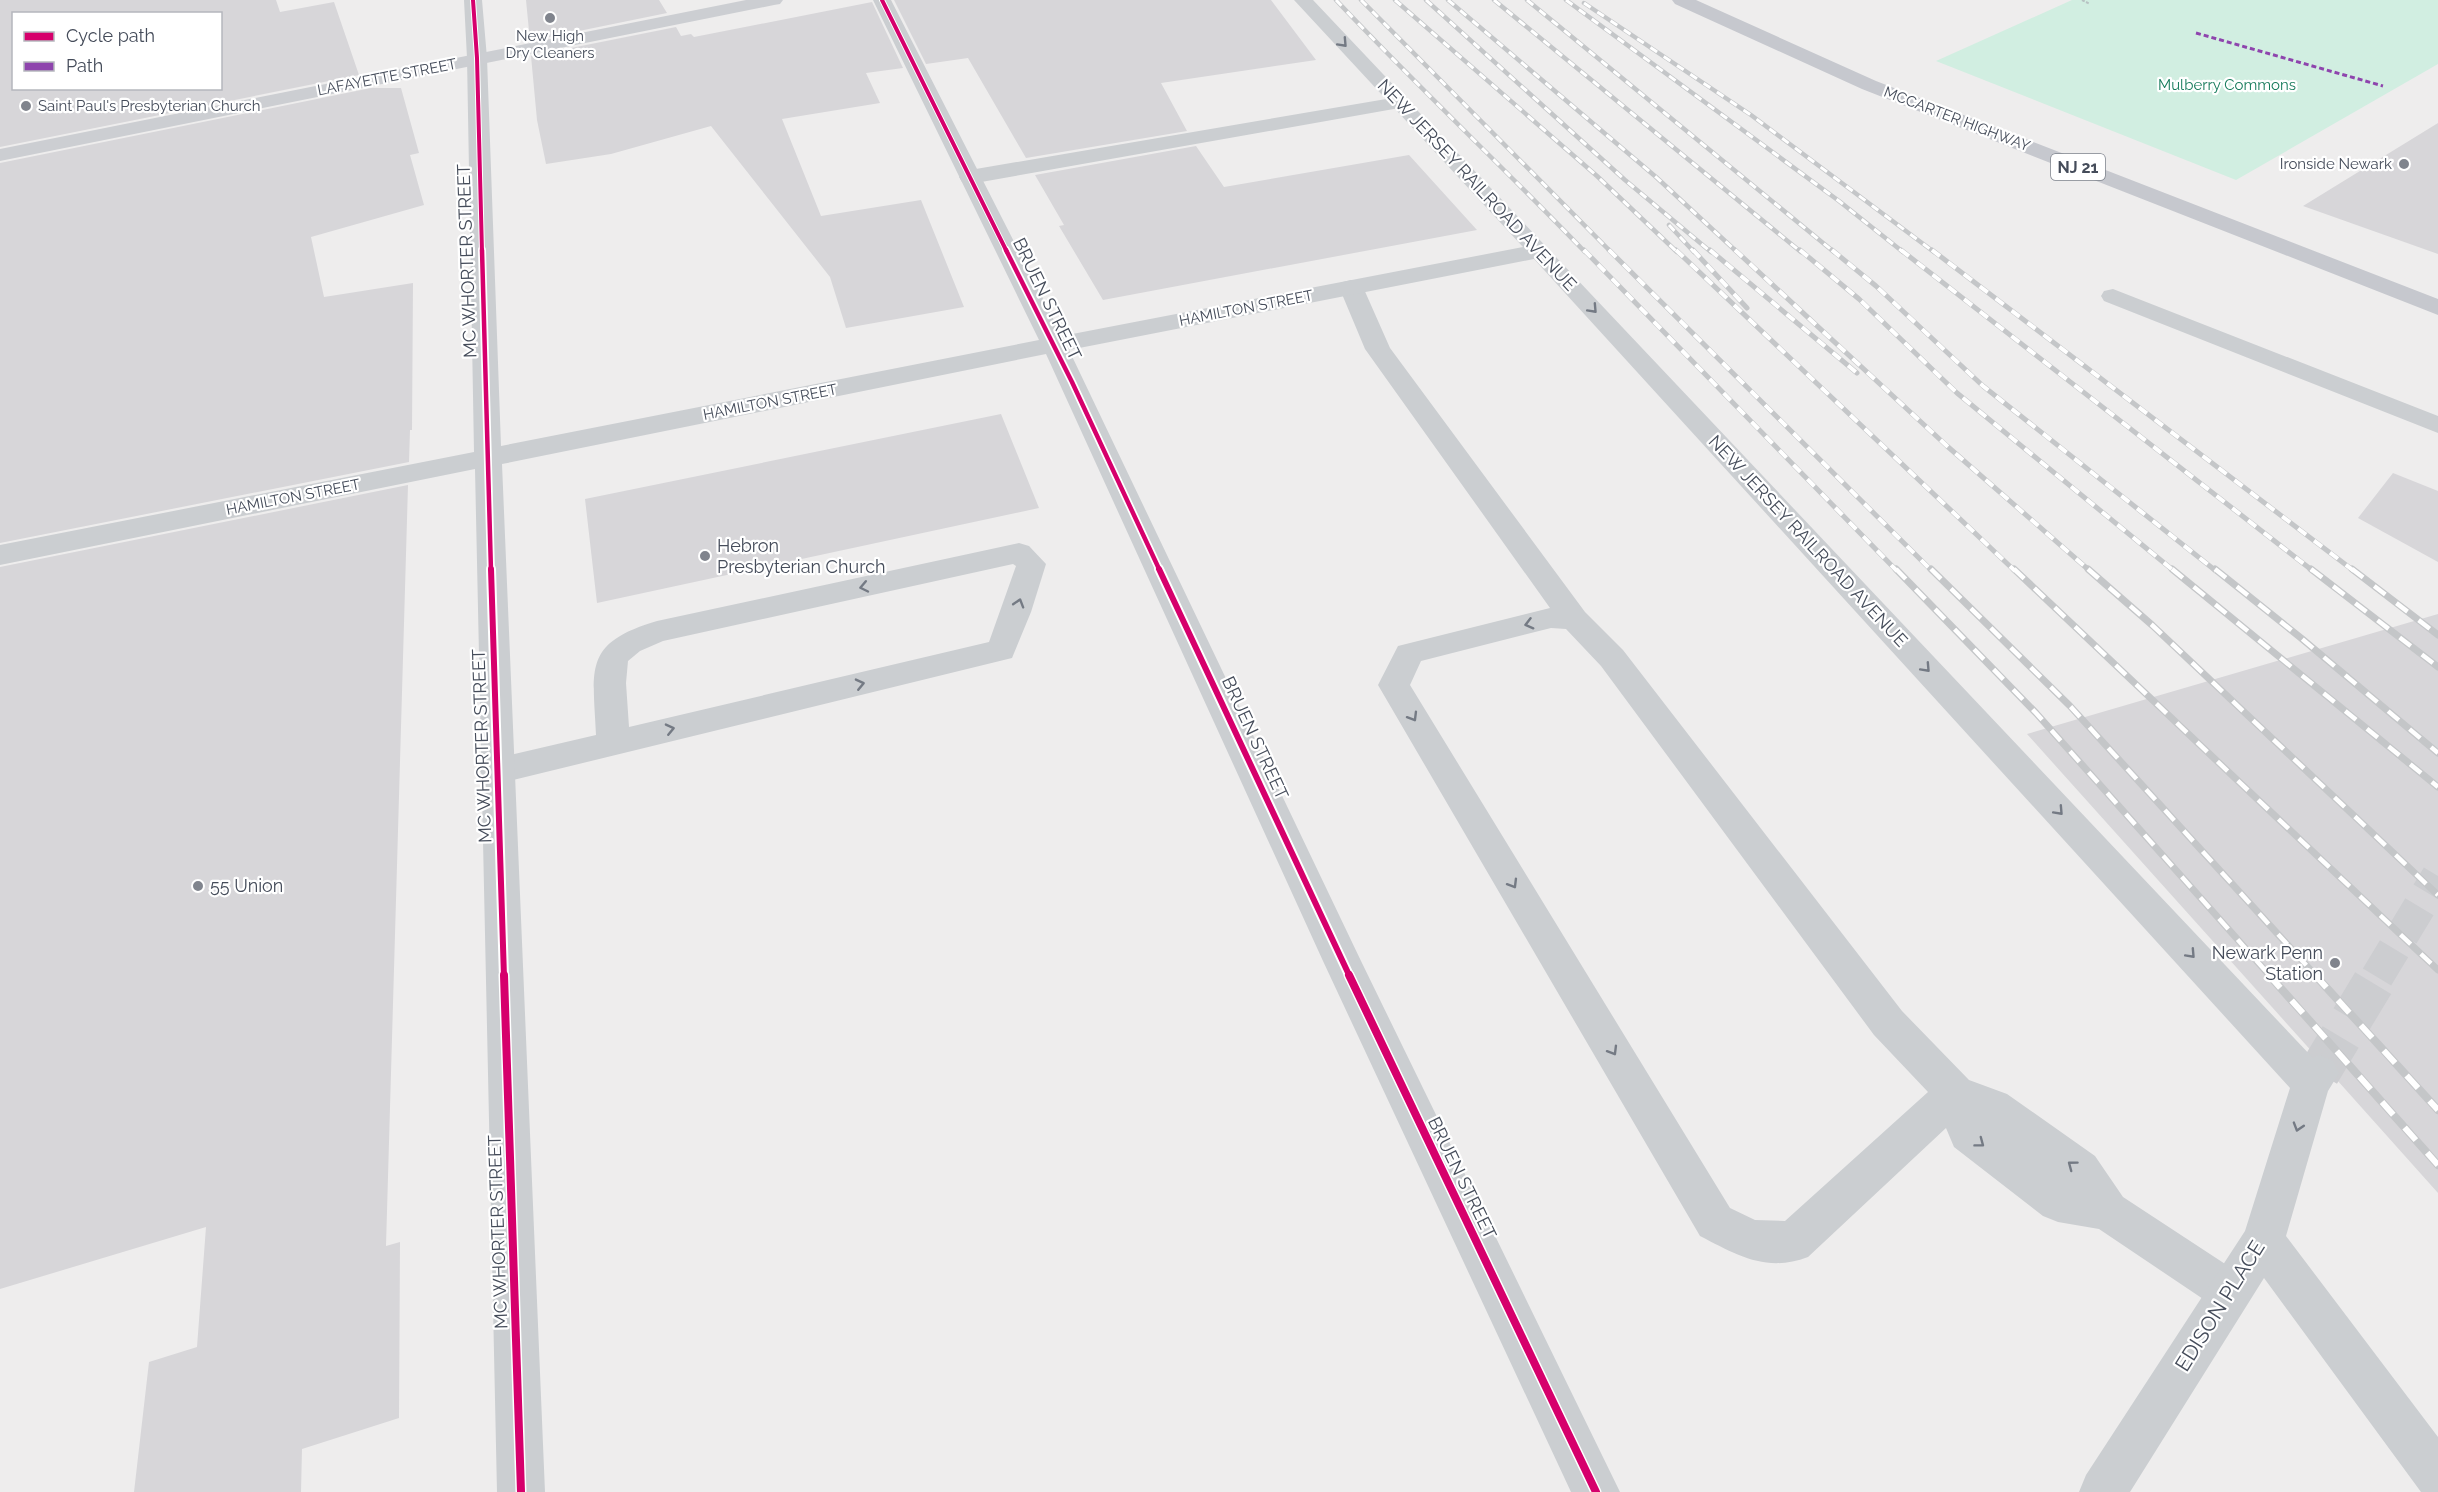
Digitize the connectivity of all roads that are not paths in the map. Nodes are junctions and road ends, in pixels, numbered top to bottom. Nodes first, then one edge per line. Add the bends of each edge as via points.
1 (473, 0) edge
2 (774, 0) edge
3 (882, 0) edge
4 (1303, 0) edge
5 (1681, 0) edge
6 (477, 58) junction
7 (1398, 103) junction
8 (0, 155) edge
9 (970, 177) junction
10 (1539, 251) junction
11 (1351, 287) junction
12 (2113, 296) dead end
13 (2438, 308) edge
14 (1054, 345) junction
15 (2438, 425) edge
16 (488, 459) junction
17 (0, 555) edge
18 (1574, 619) junction
19 (613, 743) junction
20 (497, 771) junction
21 (2315, 1078) joint
22 (1955, 1092) junction
23 (2263, 1241) junction
24 (2230, 1292) junction
25 (2438, 1476) edge
26 (521, 1492) edge
27 (1596, 1492) edge
28 (2103, 1492) edge

1 - 6 street, MC WHORTER STREET
2 - 6 street, LAFAYETTE STREET
3 - 9 street, BRUEN STREET
4 -> 7 street, NEW JERSEY RAILROAD AVENUE
5 - 13 main road, MCCARTER HIGHWAY / NJ 21 via 1869,85
6 - 8 street, LAFAYETTE STREET
6 - 16 street, MC WHORTER STREET
7 - 9 street
7 - 10 street, NEW JERSEY RAILROAD AVENUE
9 - 14 street, BRUEN STREET
10 - 11 street, HAMILTON STREET
10 -> 21 street, NEW JERSEY RAILROAD AVENUE
11 - 14 street, HAMILTON STREET
11 - 18 street via 1378,349
12 - 15 street
14 - 16 street, HAMILTON STREET
14 - 27 street, BRUEN STREET
16 - 17 street, HAMILTON STREET
16 - 20 street, MC WHORTER STREET
18 - 22 street via 1612,658 1888,1023
18 -> 22 street via 1551,618 1409,654 1394,685 1716,1222 1752,1241 1793,1242
19 -> 19 street via 1000,650 1031,564 1019,553 634,640 615,654 611,670
19 - 20 street
20 - 26 street, MC WHORTER STREET
21 -> 23 street, EDISON PLACE
22 - 24 street via 1968,1134 2058,1202 2108,1211
23 - 24 street, EDISON PLACE
23 - 25 street
24 - 28 street, EDISON PLACE

